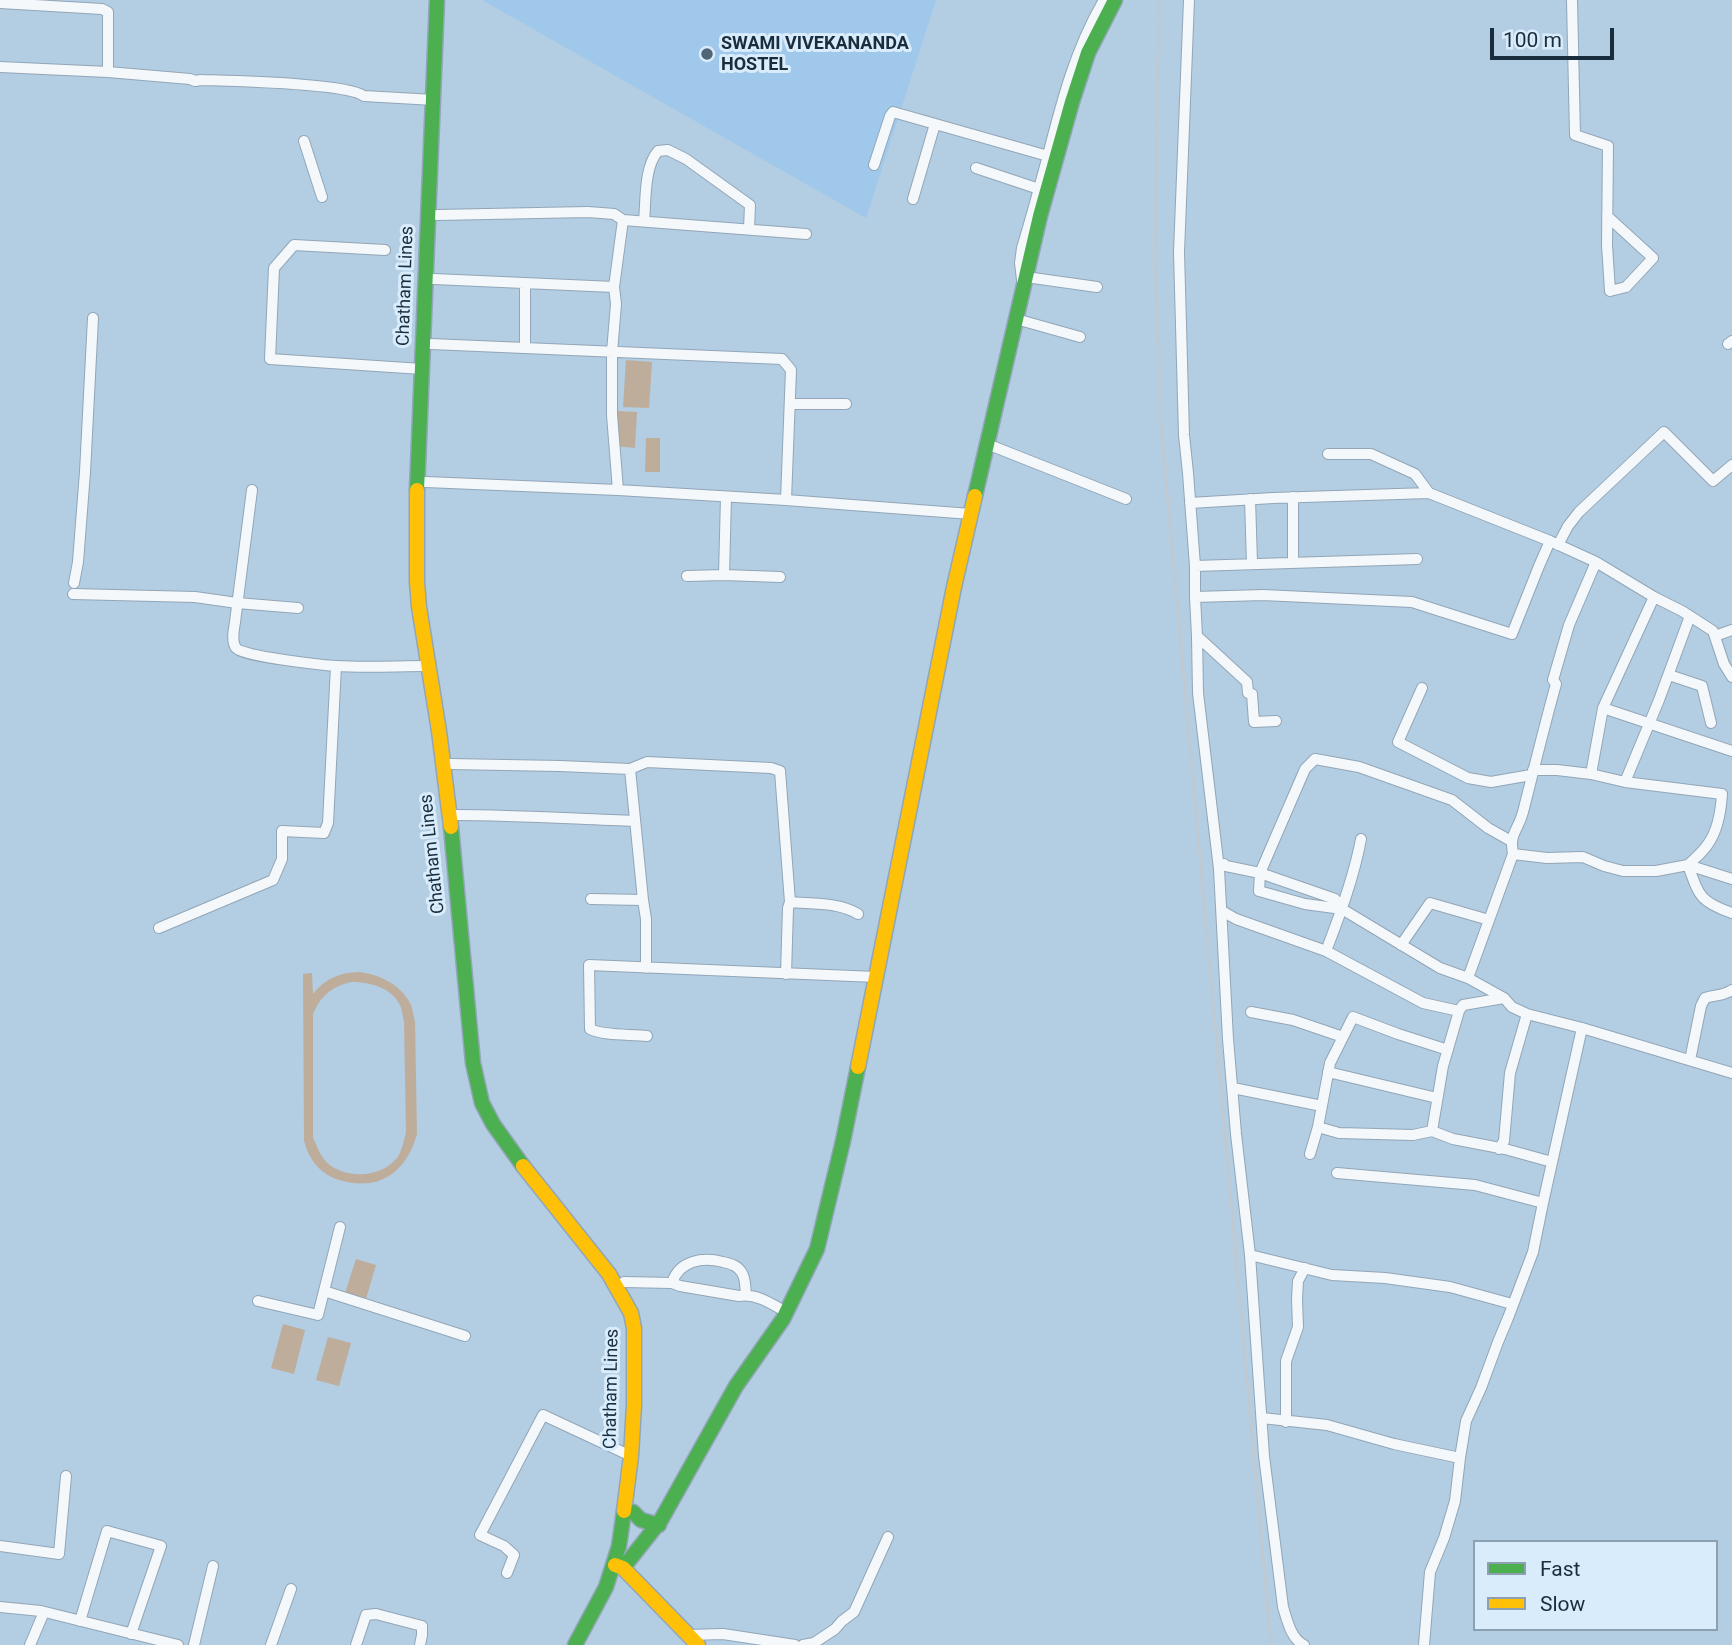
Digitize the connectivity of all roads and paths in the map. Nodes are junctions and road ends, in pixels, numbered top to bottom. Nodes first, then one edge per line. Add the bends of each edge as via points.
1 (437, 0) edge
2 (446, 0) edge
3 (1104, 0) edge
4 (1115, 0) edge
5 (1189, 0) edge
6 (1572, 0) edge
7 (0, 3) edge
8 (0, 66) edge
9 (108, 72) junction
10 (434, 100) junction
11 (936, 124) junction
12 (304, 141) dead end
13 (1048, 156) junction
14 (874, 165) dead end
15 (976, 168) dead end
16 (1039, 189) junction
17 (322, 197) dead end
18 (913, 199) dead end
19 (437, 215) junction
20 (1607, 216) junction
21 (623, 220) junction
22 (644, 221) junction
23 (749, 229) junction
24 (807, 234) dead end
25 (385, 250) dead end
26 (434, 279) junction
27 (1024, 282) junction
28 (525, 283) junction
29 (614, 287) junction
30 (1097, 287) dead end
31 (93, 318) dead end
32 (1016, 319) junction
33 (1080, 337) dead end
34 (431, 344) junction
35 (525, 348) junction
36 (612, 352) junction
37 (422, 369) junction
38 (790, 404) junction
39 (846, 404) dead end
40 (987, 444) junction
41 (1328, 454) dead end
42 (1732, 466) edge
43 (426, 482) junction
44 (252, 490) dead end
45 (618, 491) junction
46 (1429, 493) junction
47 (726, 496) junction
48 (1293, 497) junction
49 (1126, 499) dead end
50 (1250, 499) junction
51 (786, 500) junction
52 (1190, 503) junction
53 (971, 514) junction
54 (1554, 543) junction
55 (1417, 559) dead end
56 (1596, 562) junction
57 (1252, 563) junction
58 (1293, 563) junction
59 (1195, 566) junction
60 (724, 575) junction
61 (687, 576) dead end
62 (780, 577) dead end
63 (1195, 597) junction
64 (1654, 597) junction
65 (237, 603) junction
66 (298, 608) dead end
67 (1690, 616) junction
68 (1732, 630) edge
69 (1197, 636) junction
70 (1715, 636) junction
71 (336, 666) junction
72 (427, 666) junction
73 (1668, 675) junction
74 (1732, 677) edge
75 (1422, 688) dead end
76 (1603, 708) junction
77 (1276, 721) dead end
78 (1650, 723) junction
79 (1711, 723) dead end
80 (442, 731) junction
81 (1732, 751) edge
82 (450, 764) junction
83 (630, 769) junction
84 (1532, 772) junction
85 (1591, 774) junction
86 (1625, 782) junction
87 (457, 815) junction
88 (635, 821) junction
89 (1361, 839) dead end
90 (1511, 841) junction
91 (1513, 854) junction
92 (1688, 865) junction
93 (1219, 869) junction
94 (1260, 873) junction
95 (1732, 879) edge
96 (591, 899) dead end
97 (643, 900) junction
98 (790, 902) junction
99 (1342, 909) junction
100 (1222, 911) junction
101 (1732, 913) edge
102 (858, 914) dead end
103 (1489, 920) junction
104 (159, 928) dead end
105 (1401, 946) junction
106 (1326, 951) junction
107 (646, 968) junction
108 (786, 974) junction
109 (876, 977) junction
110 (1468, 978) junction
111 (1732, 990) edge
112 (1504, 998) junction
113 (1459, 1011) junction
114 (1251, 1012) dead end
115 (1527, 1014) junction
116 (1582, 1028) junction
117 (647, 1036) dead end
118 (1343, 1037) junction
119 (1448, 1050) junction
120 (1690, 1060) junction
121 (1328, 1072) junction
122 (1732, 1073) edge
123 (1233, 1088) junction
124 (1437, 1098) junction
125 (1322, 1106) junction
126 (1318, 1127) junction
127 (1432, 1131) junction
128 (1499, 1149) junction
129 (1310, 1154) dead end
130 (1552, 1163) junction
131 (1337, 1173) dead end
132 (1543, 1203) junction
133 (340, 1227) dead end
134 (1250, 1255) junction
135 (1305, 1268) junction
136 (624, 1282) junction
137 (672, 1283) junction
138 (324, 1291) junction
139 (746, 1295) junction
140 (258, 1301) dead end
141 (1513, 1304) junction
142 (786, 1312) junction
143 (465, 1336) dead end
144 (1262, 1418) junction
145 (1286, 1422) junction
146 (631, 1455) junction
147 (1460, 1458) junction
148 (66, 1476) dead end
149 (634, 1513) junction
150 (659, 1524) junction
151 (888, 1537) dead end
152 (0, 1546) edge
153 (214, 1566) dead end
154 (618, 1566) junction
155 (508, 1573) dead end
156 (291, 1589) dead end
157 (0, 1607) edge
158 (44, 1612) junction
159 (80, 1621) junction
160 (131, 1634) junction
161 (693, 1640) edge
162 (30, 1645) edge
163 (178, 1645) edge
164 (194, 1645) edge
165 (271, 1645) edge
166 (356, 1645) edge
167 (420, 1645) edge
168 (575, 1645) edge
169 (585, 1645) edge
170 (795, 1645) edge
171 (803, 1645) edge
172 (1304, 1645) edge
173 (1424, 1645) edge

1 - 10 main road, Chatham Lines
2 - 19 main road, Chatham Lines
3 - 13 street via 1079,51
4 - 27 main road via 1088,53 1072,102
5 - 52 street via 1179,252
6 - 20 street via 1576,135 1608,146
7 - 9 street via 108,12
8 - 9 street
9 - 10 street via 322,86 364,96
10 - 37 main road, Chatham Lines
11 - 13 street
11 - 14 street via 893,112
11 - 18 street
12 - 17 street
13 - 16 street
15 - 16 street
16 - 27 street via 1022,248
19 - 21 street via 588,212 614,214
19 - 26 main road, Chatham Lines
20 - 20 street via 1607,246 1610,291 1626,287 1653,258
21 - 22 street
21 - 29 street
22 - 23 street
22 - 23 street via 649,166 658,151 668,150 750,205
23 - 24 street
25 - 37 street via 295,245 274,268 270,359
26 - 28 street
26 - 34 main road, Chatham Lines
27 - 30 street
27 - 32 main road
28 - 29 street
28 - 35 street
29 - 36 street
31 - 65 street via 74,589
32 - 33 street
32 - 40 main road
34 - 35 street
34 - 43 main road, Chatham Lines
35 - 36 street
36 - 38 street via 782,359 791,370
36 - 45 street
37 - 72 main road, Chatham Lines via 417,582
38 - 39 street
38 - 51 street
40 - 49 street
40 - 53 main road
41 - 46 street via 1371,454 1415,474
42 - 54 street via 1713,481 1664,432 1579,512
43 - 45 street
43 - 80 main road, Chatham Lines via 425,563
44 - 65 street
45 - 47 street
46 - 48 street
46 - 54 street
47 - 51 street
47 - 60 street
48 - 50 street
48 - 58 street
50 - 52 street
50 - 57 street
51 - 53 street
52 - 59 street
53 - 109 main road
54 - 56 street
54 - 63 street via 1539,566 1513,634 1412,602
55 - 58 street
56 - 64 street
56 - 84 street via 1569,625
57 - 58 street
57 - 59 street
59 - 63 street
60 - 61 street
60 - 62 street
63 - 69 street
64 - 67 street
64 - 76 street
65 - 66 street
65 - 71 street via 233,639 239,652
67 - 70 street
67 - 73 street
68 - 70 street
69 - 77 street via 1247,682 1254,722
69 - 93 street via 1198,693
70 - 74 street
71 - 72 street
71 - 104 street via 324,833 282,831 282,859 273,880
72 - 80 main road, Chatham Lines
73 - 78 street
73 - 79 street via 1702,686
75 - 84 street via 1398,742 1468,778 1491,782
76 - 78 street
76 - 85 street
78 - 81 street
78 - 86 street
80 - 82 main road, Chatham Lines
80 - 146 main road, Chatham Lines via 478,1090 512,1152 609,1274 631,1313
82 - 83 street
82 - 87 main road, Chatham Lines
83 - 88 street
83 - 98 street via 647,762 780,771
84 - 85 street
84 - 90 street via 1522,817
85 - 86 street
86 - 92 street via 1722,794 1708,845
87 - 88 street
87 - 136 main road, Chatham Lines via 482,1070 489,1099 509,1133
88 - 97 street
89 - 99 street
90 - 91 street
90 - 94 street via 1452,800 1359,767 1315,759 1305,769
91 - 92 street via 1583,857 1623,871
91 - 103 street
92 - 95 street
92 - 101 street via 1698,893 1712,906
93 - 94 street via 1224,864
93 - 100 street
94 - 99 street via 1335,899
94 - 99 street via 1259,891
96 - 97 street
97 - 107 street
98 - 102 street via 839,906
98 - 108 street
99 - 105 street
99 - 106 street
100 - 106 street
100 - 123 street
103 - 105 street via 1430,903
103 - 110 street
105 - 110 street
106 - 113 street via 1423,1003
107 - 108 street
107 - 117 street via 589,965 589,1019 592,1031
108 - 109 street
109 - 142 main road via 817,1249
110 - 112 street
111 - 120 street via 1705,998
112 - 113 street via 1463,1005
112 - 115 street
113 - 119 street
114 - 118 street
115 - 116 street
115 - 128 street via 1510,1073 1504,1141
116 - 120 street
116 - 130 street
118 - 119 street via 1353,1017
118 - 121 street
119 - 124 street
120 - 122 street
121 - 124 street
121 - 125 street
123 - 125 street
123 - 134 street
124 - 127 street
125 - 126 street
126 - 127 street via 1339,1133 1413,1135
126 - 129 street
127 - 128 street
128 - 130 street
130 - 132 street
131 - 132 street via 1475,1185
132 - 141 street via 1533,1252
133 - 138 street
134 - 135 street
134 - 144 street
135 - 141 street via 1450,1287
135 - 145 street via 1298,1281 1298,1327 1286,1361
136 - 137 street
136 - 149 main road, Chatham Lines via 636,1303 642,1330 642,1416
137 - 139 street
137 - 139 street via 675,1274 692,1262 714,1260 737,1266 745,1277
138 - 140 street via 318,1315
138 - 143 street
139 - 142 street
141 - 147 street via 1466,1421
142 - 150 main road via 736,1386
144 - 145 street
144 - 172 street via 1283,1607 1293,1633
145 - 147 street via 1327,1425
146 - 154 main road, Chatham Lines
146 - 155 street via 543,1415 480,1535 514,1555
147 - 173 street via 1455,1502 1430,1572
148 - 152 street via 59,1554
149 - 150 main road via 641,1520
149 - 154 main road, Chatham Lines
150 - 154 main road
151 - 171 street via 854,1612 814,1643
153 - 164 street
154 - 161 main road
154 - 168 main road, Chatham Lines
154 - 169 main road, Chatham Lines via 611,1599
156 - 165 street
157 - 158 street
158 - 159 street
158 - 162 street
159 - 160 street
159 - 160 street via 107,1531 161,1546
160 - 163 street
161 - 170 street via 723,1634
166 - 167 street via 366,1615 376,1614 422,1626

